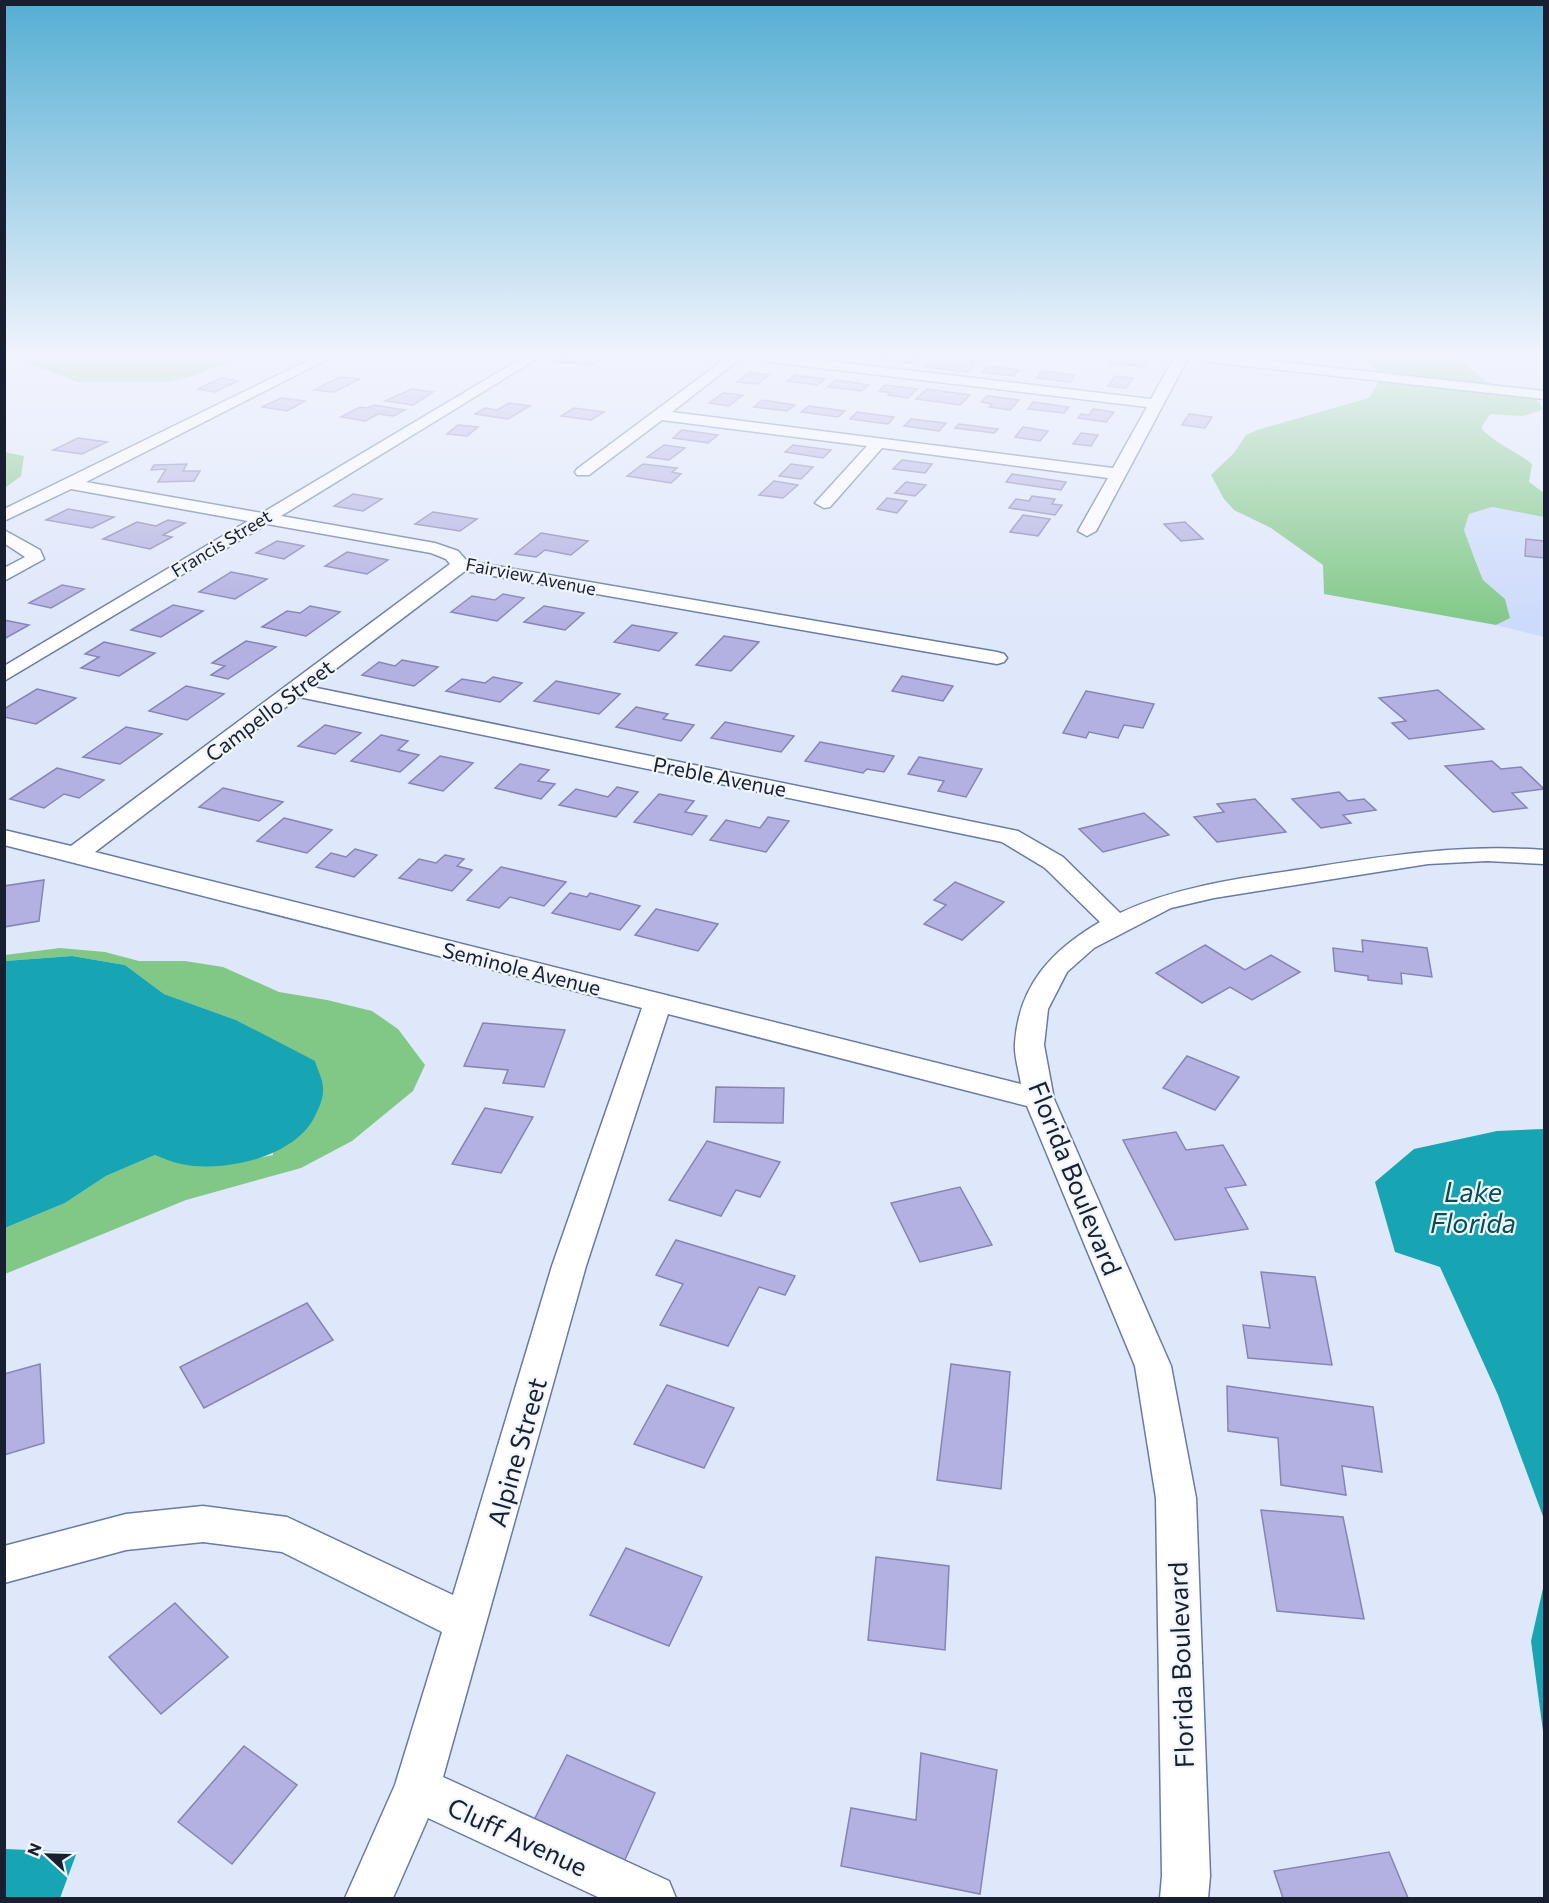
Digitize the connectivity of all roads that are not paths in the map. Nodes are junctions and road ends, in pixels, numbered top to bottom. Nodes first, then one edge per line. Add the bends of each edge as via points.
1 (144, 447) edge
2 (382, 447) edge
3 (617, 447) edge
4 (875, 447) edge
5 (915, 447) edge
6 (1132, 447) edge
7 (583, 472) dead end
8 (1118, 474) junction
9 (69, 484) junction
10 (824, 503) dead end
11 (4, 516) edge
12 (260, 519) junction
13 (1087, 531) dead end
14 (4, 535) edge
15 (461, 566) junction
16 (4, 576) edge
17 (997, 658) dead end
18 (4, 675) edge
19 (294, 690) junction
20 (4, 837) edge
21 (77, 854) junction
22 (1545, 857) edge
23 (1116, 924) junction
24 (658, 1003) junction
25 (1039, 1099) junction
26 (4, 1564) edge
27 (466, 1623) junction
28 (417, 1789) junction
29 (369, 1899) edge
30 (652, 1899) edge
31 (1184, 1899) edge

1 - 9 street
2 - 12 street, Francis Street
3 - 7 street
4 - 10 street
5 - 8 street
6 - 8 street
8 - 13 street
9 - 11 street
9 - 12 street, Fairview Avenue
12 - 15 street, Fairview Avenue via 435,548 452,555
12 - 18 street, Francis Street
14 - 16 street via 28,549 35,559
15 - 17 street, Fairview Avenue
15 - 19 street, Campello Street
19 - 21 street, Campello Street
19 - 23 street, Preble Avenue via 1009,836 1032,845 1051,859
20 - 21 street, Seminole Avenue
21 - 24 street, Seminole Avenue
22 - 23 street, Florida Boulevard via 1428,857 1224,888 1162,903
23 - 25 street, Florida Boulevard via 1085,942 1055,968 1034,1009 1029,1045
24 - 25 street, Seminole Avenue
24 - 27 street, Alpine Street via 569,1266
25 - 31 street, Florida Boulevard via 1153,1366 1176,1498
26 - 27 street via 126,1532 203,1524 287,1535
27 - 28 street, Alpine Street
28 - 29 street, Alpine Street
28 - 30 street, Cluff Avenue

